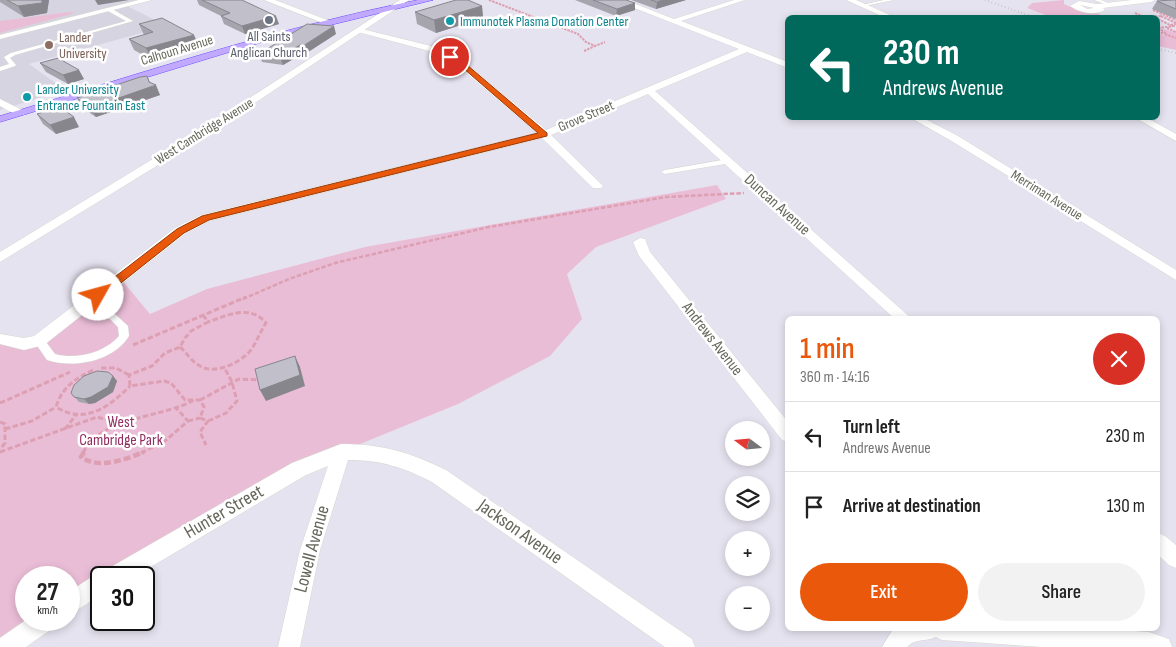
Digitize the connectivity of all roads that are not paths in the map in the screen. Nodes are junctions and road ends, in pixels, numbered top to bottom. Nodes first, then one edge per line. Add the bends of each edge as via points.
1 (148, 0) edge
2 (268, 0) edge
3 (406, 0) edge
4 (429, 0) edge
5 (618, 0) edge
6 (741, 0) edge
7 (850, 0) edge
8 (892, 0) edge
9 (1150, 0) edge
10 (1123, 1) edge
11 (1076, 2) edge
12 (1097, 3) edge
13 (864, 6) junction
14 (394, 7) junction
15 (110, 10) junction
16 (886, 15) edge
17 (326, 21) junction
18 (674, 21) junction
19 (361, 30) junction
20 (0, 37) edge
21 (747, 49) junction
22 (785, 64) edge
23 (0, 70) edge
24 (649, 90) junction
25 (0, 102) edge
26 (20, 113) junction
27 (0, 119) edge
28 (920, 120) edge
29 (1144, 120) edge
30 (544, 134) junction
31 (1176, 138) edge
32 (728, 161) junction
33 (665, 172) dead end
34 (597, 186) dead end
35 (640, 242) dead end
36 (0, 258) edge
37 (1176, 276) edge
38 (87, 304) junction
39 (902, 316) edge
40 (0, 340) edge
41 (39, 341) junction
42 (785, 430) edge
43 (341, 452) junction
44 (1160, 545) edge
45 (1176, 558) edge
46 (132, 566) edge
47 (29, 631) edge
48 (909, 631) edge
49 (974, 631) edge
50 (6, 647) edge
51 (289, 647) edge
52 (684, 647) edge
53 (893, 647) edge
54 (1161, 647) edge

1 - 15 street
2 - 17 street
3 - 14 street, West Cambridge Avenue
4 - 14 main road, Calhoun Avenue
5 - 18 street
6 - 18 street
7 - 13 street
8 - 13 lane
9 - 10 street
10 - 12 street
11 - 12 street
13 - 16 street
14 - 17 main road, Calhoun Avenue
14 - 19 street, West Cambridge Avenue
15 - 20 street
15 - 23 lane via 130,21 12,54 7,57 13,65
17 - 26 main road, Calhoun Avenue via 237,45
18 - 21 street
19 - 30 street via 416,44 450,57 465,66
19 - 36 street, West Cambridge Avenue
21 - 22 street
21 - 24 street, Grove Street
24 - 30 street, Grove Street
24 - 32 street, Duncan Avenue
25 - 26 street
26 - 27 main road, Calhoun Avenue
28 - 37 street, Merriman Avenue
29 - 31 street
30 - 34 street
30 - 38 street, Grove Street via 205,218 180,231
32 - 33 lane
32 - 39 street, Duncan Avenue
35 - 42 street, Andrews Avenue via 644,254
38 - 41 street, Grove Street
38 - 41 lane via 113,316 123,326 124,336 115,346 95,355 62,360 50,356
40 - 41 street via 24,344
43 - 46 street, Hunter Street via 299,469
43 - 51 street, Lowell Avenue via 310,550
43 - 52 street, Jackson Avenue via 390,456 439,476
44 - 45 street
47 - 50 street
48 - 53 street via 902,634
49 - 54 street via 1149,642

